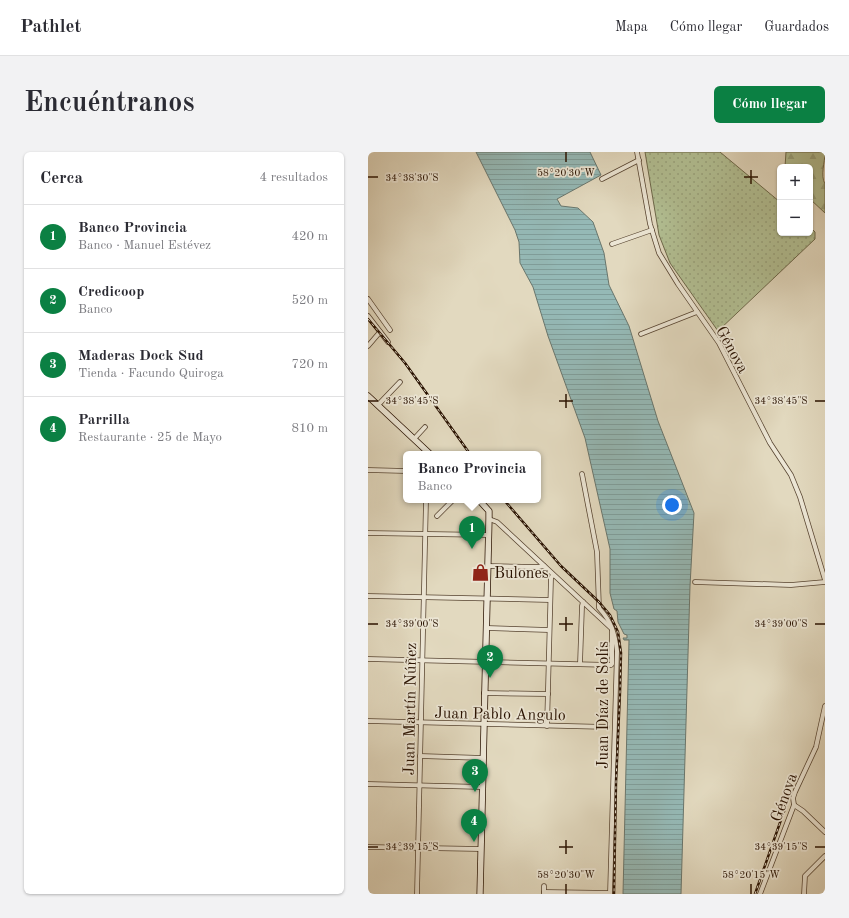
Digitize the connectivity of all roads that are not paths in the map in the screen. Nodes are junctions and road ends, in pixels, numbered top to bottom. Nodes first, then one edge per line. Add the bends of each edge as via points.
1 (637, 152) edge
2 (639, 160) junction
3 (602, 178) dead end
4 (652, 230) junction
5 (612, 244) dead end
6 (368, 299) edge
7 (697, 312) junction
8 (368, 316) edge
9 (390, 330) dead end
10 (380, 332) junction
11 (641, 334) dead end
12 (388, 342) dead end
13 (368, 346) edge
14 (400, 382) dead end
15 (368, 396) edge
16 (378, 405) junction
17 (425, 427) dead end
18 (414, 439) junction
19 (426, 451) edge
20 (368, 470) edge
21 (403, 471) edge
22 (582, 474) dead end
23 (426, 503) edge
24 (450, 503) edge
25 (482, 503) edge
26 (437, 516) dead end
27 (489, 519) junction
28 (368, 533) edge
29 (425, 534) junction
30 (489, 535) junction
31 (488, 566) junction
32 (544, 566) junction
33 (553, 574) junction
34 (825, 581) edge
35 (695, 582) dead end
36 (368, 596) edge
37 (424, 597) junction
38 (487, 598) junction
39 (550, 600) junction
40 (583, 602) junction
41 (486, 628) junction
42 (612, 628) junction
43 (549, 630) junction
44 (368, 659) edge
45 (422, 660) junction
46 (486, 661) junction
47 (548, 663) junction
48 (580, 664) junction
49 (484, 693) junction
50 (548, 694) junction
51 (825, 706) edge
52 (368, 721) edge
53 (421, 723) junction
54 (483, 724) junction
55 (547, 726) junction
56 (607, 727) dead end
57 (420, 756) junction
58 (483, 758) junction
59 (368, 784) edge
60 (419, 785) junction
61 (482, 787) junction
62 (794, 805) junction
63 (825, 832) edge
64 (368, 847) edge
65 (418, 848) junction
66 (481, 849) junction
67 (825, 856) edge
68 (544, 886) dead end
69 (544, 893) edge
70 (417, 894) edge
71 (480, 894) edge
72 (610, 894) edge
73 (760, 894) edge
74 (804, 894) edge

1 - 2 street, Génova
2 - 3 street
2 - 4 street, Génova
4 - 5 street
4 - 7 street, Génova via 665,264
6 - 9 street
7 - 11 street
7 - 34 street, Génova via 722,349 770,443 793,479
8 - 10 street
10 - 12 street
10 - 13 street
14 - 16 street
15 - 16 main road
16 - 18 main road
17 - 18 street
18 - 19 main road
20 - 21 street
22 - 42 street, Juan Díaz de Solís via 597,552 598,608 606,615
23 - 29 street, Juan Martín Núñez
24 - 26 street
25 - 27 main road via 489,511
27 - 30 main road
27 - 32 street via 497,522
28 - 29 street
29 - 30 street
29 - 37 street, Juan Martín Núñez
30 - 31 main road
31 - 32 street
31 - 38 main road
32 - 33 street
33 - 39 street
33 - 40 street
34 - 35 street via 791,585
36 - 37 street
37 - 38 street
37 - 45 street, Juan Martín Núñez
38 - 39 street
38 - 41 main road
39 - 43 street
40 - 42 street
40 - 48 street
41 - 43 street
41 - 46 main road
42 - 48 street via 612,664
42 - 72 street, Juan Díaz de Solís via 617,656
43 - 47 street
44 - 45 street
45 - 46 street
45 - 53 street, Juan Martín Núñez
46 - 47 street
46 - 49 main road
47 - 48 street
47 - 50 street
49 - 50 street
49 - 54 main road
50 - 55 street
51 - 62 street, Génova via 816,747 793,798
52 - 53 street, Juan Pablo Angulo
53 - 54 street, Juan Pablo Angulo
53 - 57 street, Juan Martín Núñez
54 - 55 street, Juan Pablo Angulo
54 - 58 main road
55 - 56 street, Juan Pablo Angulo
57 - 58 street
57 - 60 street, Juan Martín Núñez
58 - 61 main road
59 - 60 street
60 - 61 street
60 - 65 street, Juan Martín Núñez
61 - 66 main road
62 - 63 street
62 - 73 street, Génova
64 - 65 street
65 - 66 street
65 - 70 street, Juan Martín Núñez
66 - 71 main road
67 - 74 street via 805,876
68 - 69 street
69 - 72 street

